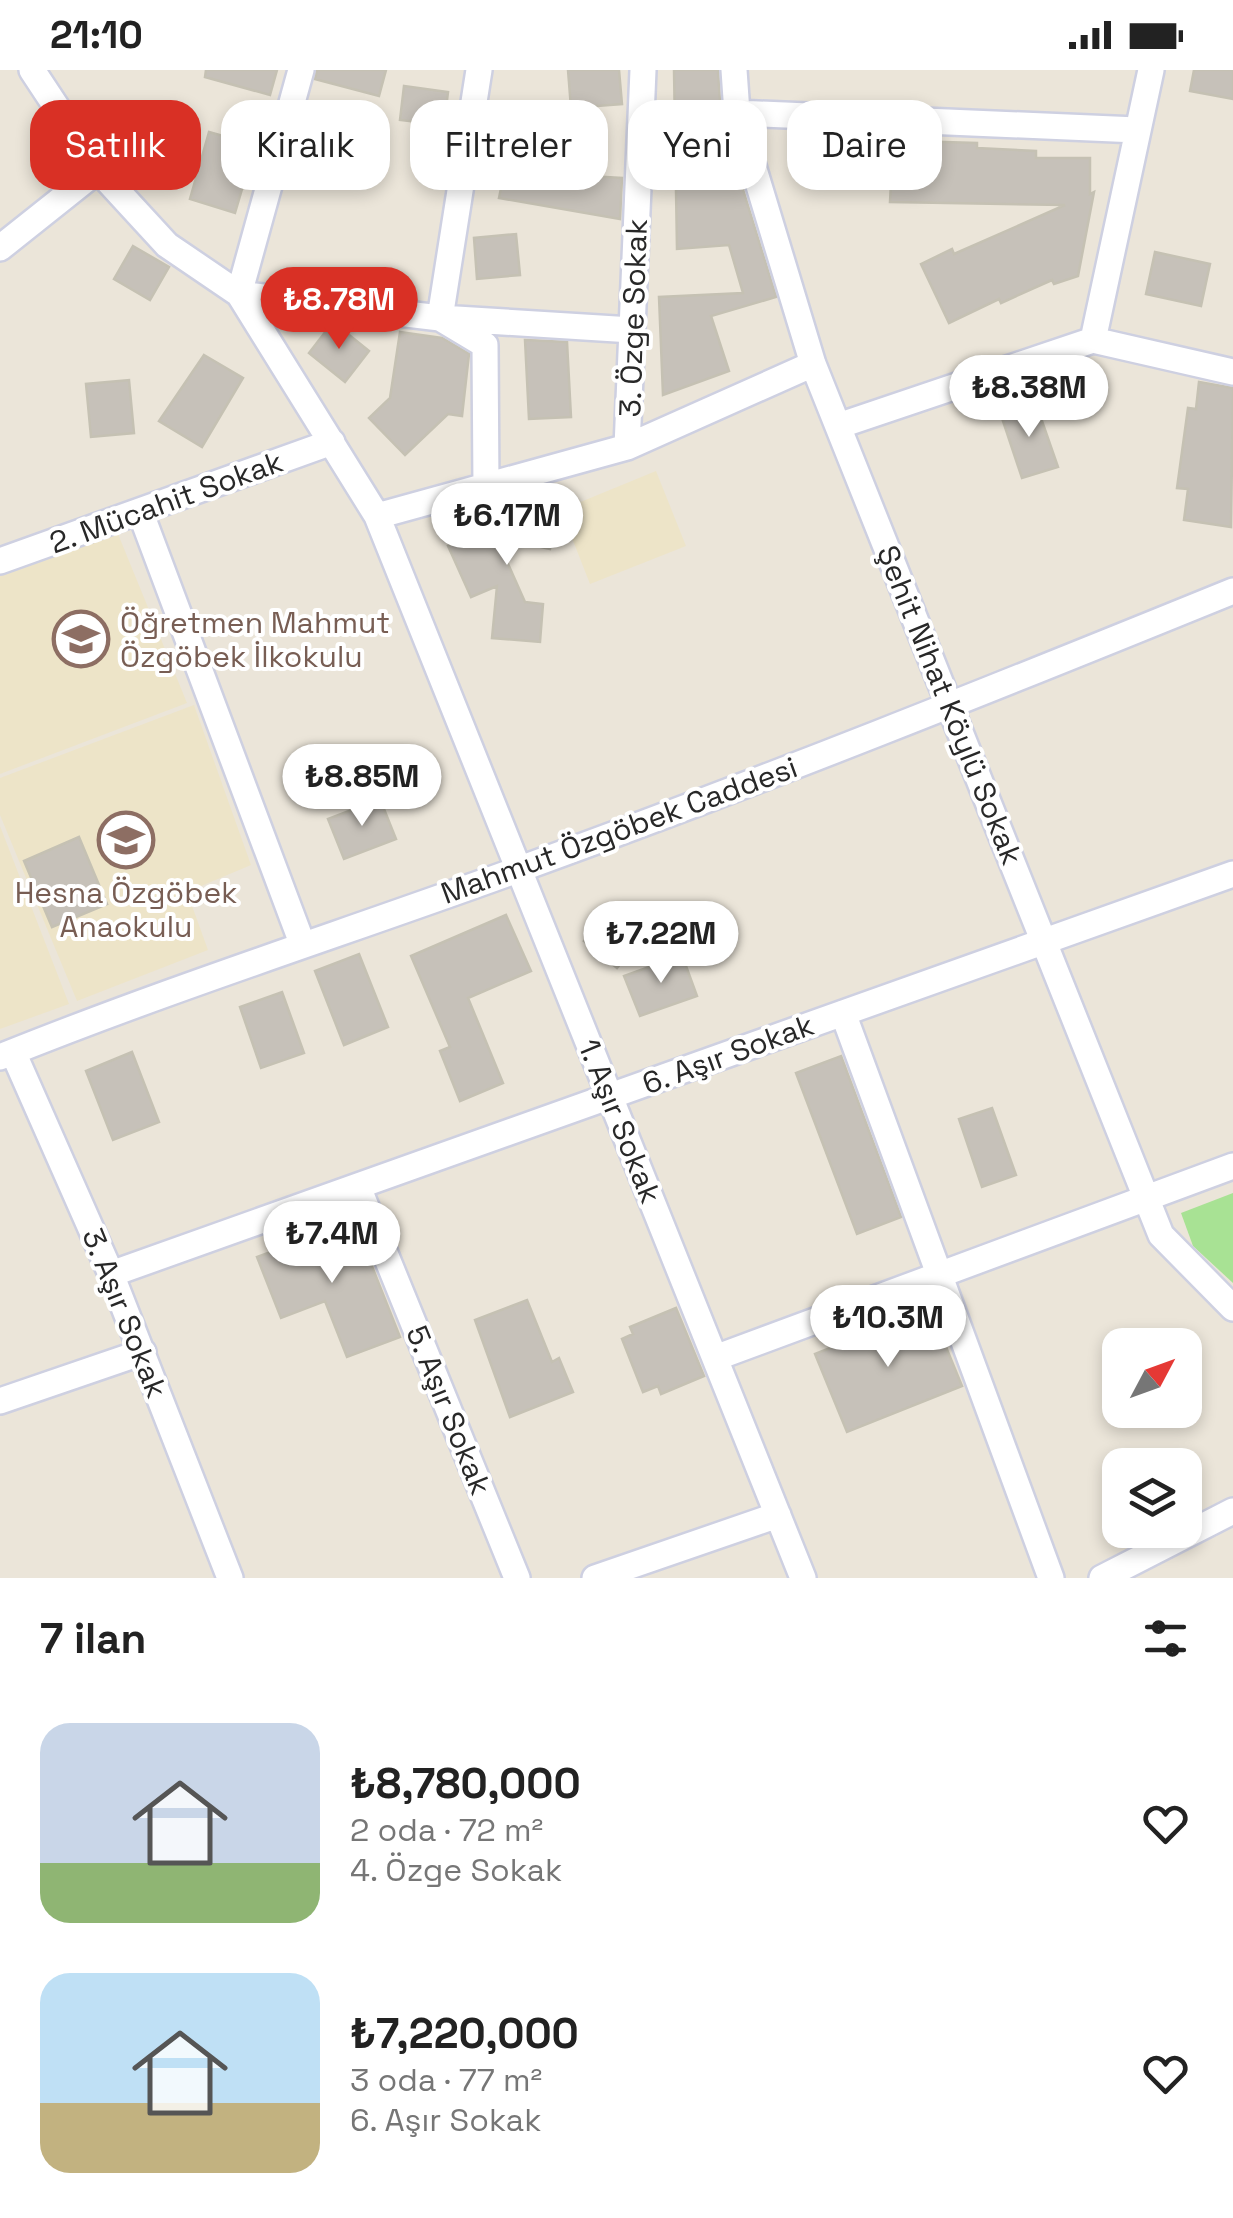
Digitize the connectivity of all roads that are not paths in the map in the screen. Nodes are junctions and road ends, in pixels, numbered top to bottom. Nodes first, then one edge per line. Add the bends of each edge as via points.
1 (32, 70) edge
2 (301, 70) edge
3 (479, 70) edge
4 (643, 70) edge
5 (734, 70) edge
6 (1151, 70) edge
7 (52, 100) edge
8 (736, 100) edge
9 (767, 114) edge
10 (1137, 130) junction
11 (73, 190) edge
12 (116, 190) edge
13 (760, 190) edge
14 (0, 248) edge
15 (238, 294) junction
16 (440, 318) junction
17 (632, 330) junction
18 (1093, 340) junction
19 (813, 364) junction
20 (1233, 372) edge
21 (838, 426) junction
22 (332, 442) junction
23 (628, 446) junction
24 (486, 488) junction
25 (140, 511) junction
26 (377, 516) junction
27 (0, 561) edge
28 (1233, 591) edge
29 (950, 706) junction
30 (519, 870) junction
31 (1233, 874) edge
32 (1046, 941) junction
33 (302, 944) junction
34 (844, 1013) junction
35 (6, 1055) edge
36 (610, 1096) junction
37 (1233, 1166) edge
38 (358, 1186) junction
39 (1146, 1196) junction
40 (940, 1273) junction
41 (111, 1274) junction
42 (1233, 1308) edge
43 (143, 1352) junction
44 (715, 1358) junction
45 (0, 1401) edge
46 (1233, 1511) edge
47 (778, 1515) junction
48 (230, 1578) edge
49 (517, 1578) edge
50 (595, 1578) edge
51 (803, 1578) edge
52 (1051, 1578) edge
53 (1102, 1578) edge

1 - 7 street
2 - 15 street
3 - 16 street
4 - 17 street, 3. Özge Sokak
5 - 8 street, Şehit Nihat Köylü Sokak
6 - 10 street
9 - 10 street
10 - 18 street
11 - 14 street
12 - 15 street via 167,245
13 - 19 street, Şehit Nihat Köylü Sokak
15 - 16 street
15 - 22 street, 1. Aşır Sokak
16 - 17 street
16 - 24 street via 485,345
17 - 23 street, 3. Özge Sokak
18 - 20 street
18 - 21 street
19 - 21 street, Şehit Nihat Köylü Sokak
19 - 23 street
21 - 29 street, Şehit Nihat Köylü Sokak
22 - 25 street, 2. Mücahit Sokak
22 - 26 street, 1. Aşır Sokak
23 - 24 street
24 - 26 street
25 - 27 street, 2. Mücahit Sokak
25 - 33 street
26 - 30 street, 1. Aşır Sokak
28 - 29 street, Mahmut Özgöbek Caddesi
29 - 30 street, Mahmut Özgöbek Caddesi
29 - 32 street, Şehit Nihat Köylü Sokak
30 - 33 street, Mahmut Özgöbek Caddesi
30 - 36 street, 1. Aşır Sokak
31 - 32 street, 6. Aşır Sokak
32 - 34 street, 6. Aşır Sokak
32 - 39 street, Şehit Nihat Köylü Sokak
33 - 35 street, Mahmut Özgöbek Caddesi
34 - 36 street, 6. Aşır Sokak
34 - 40 street
35 - 41 street, 3. Aşır Sokak
36 - 38 street, 6. Aşır Sokak
36 - 44 street, 1. Aşır Sokak
37 - 39 street
38 - 41 street, 6. Aşır Sokak
38 - 49 street, 5. Aşır Sokak
39 - 40 street
39 - 42 street, Şehit Nihat Köylü Sokak via 1161,1235
40 - 44 street
40 - 52 street
41 - 43 street, 3. Aşır Sokak
43 - 45 street
43 - 48 street, 3. Aşır Sokak
44 - 47 street, 1. Aşır Sokak
46 - 53 street
47 - 50 street
47 - 51 street, 1. Aşır Sokak

